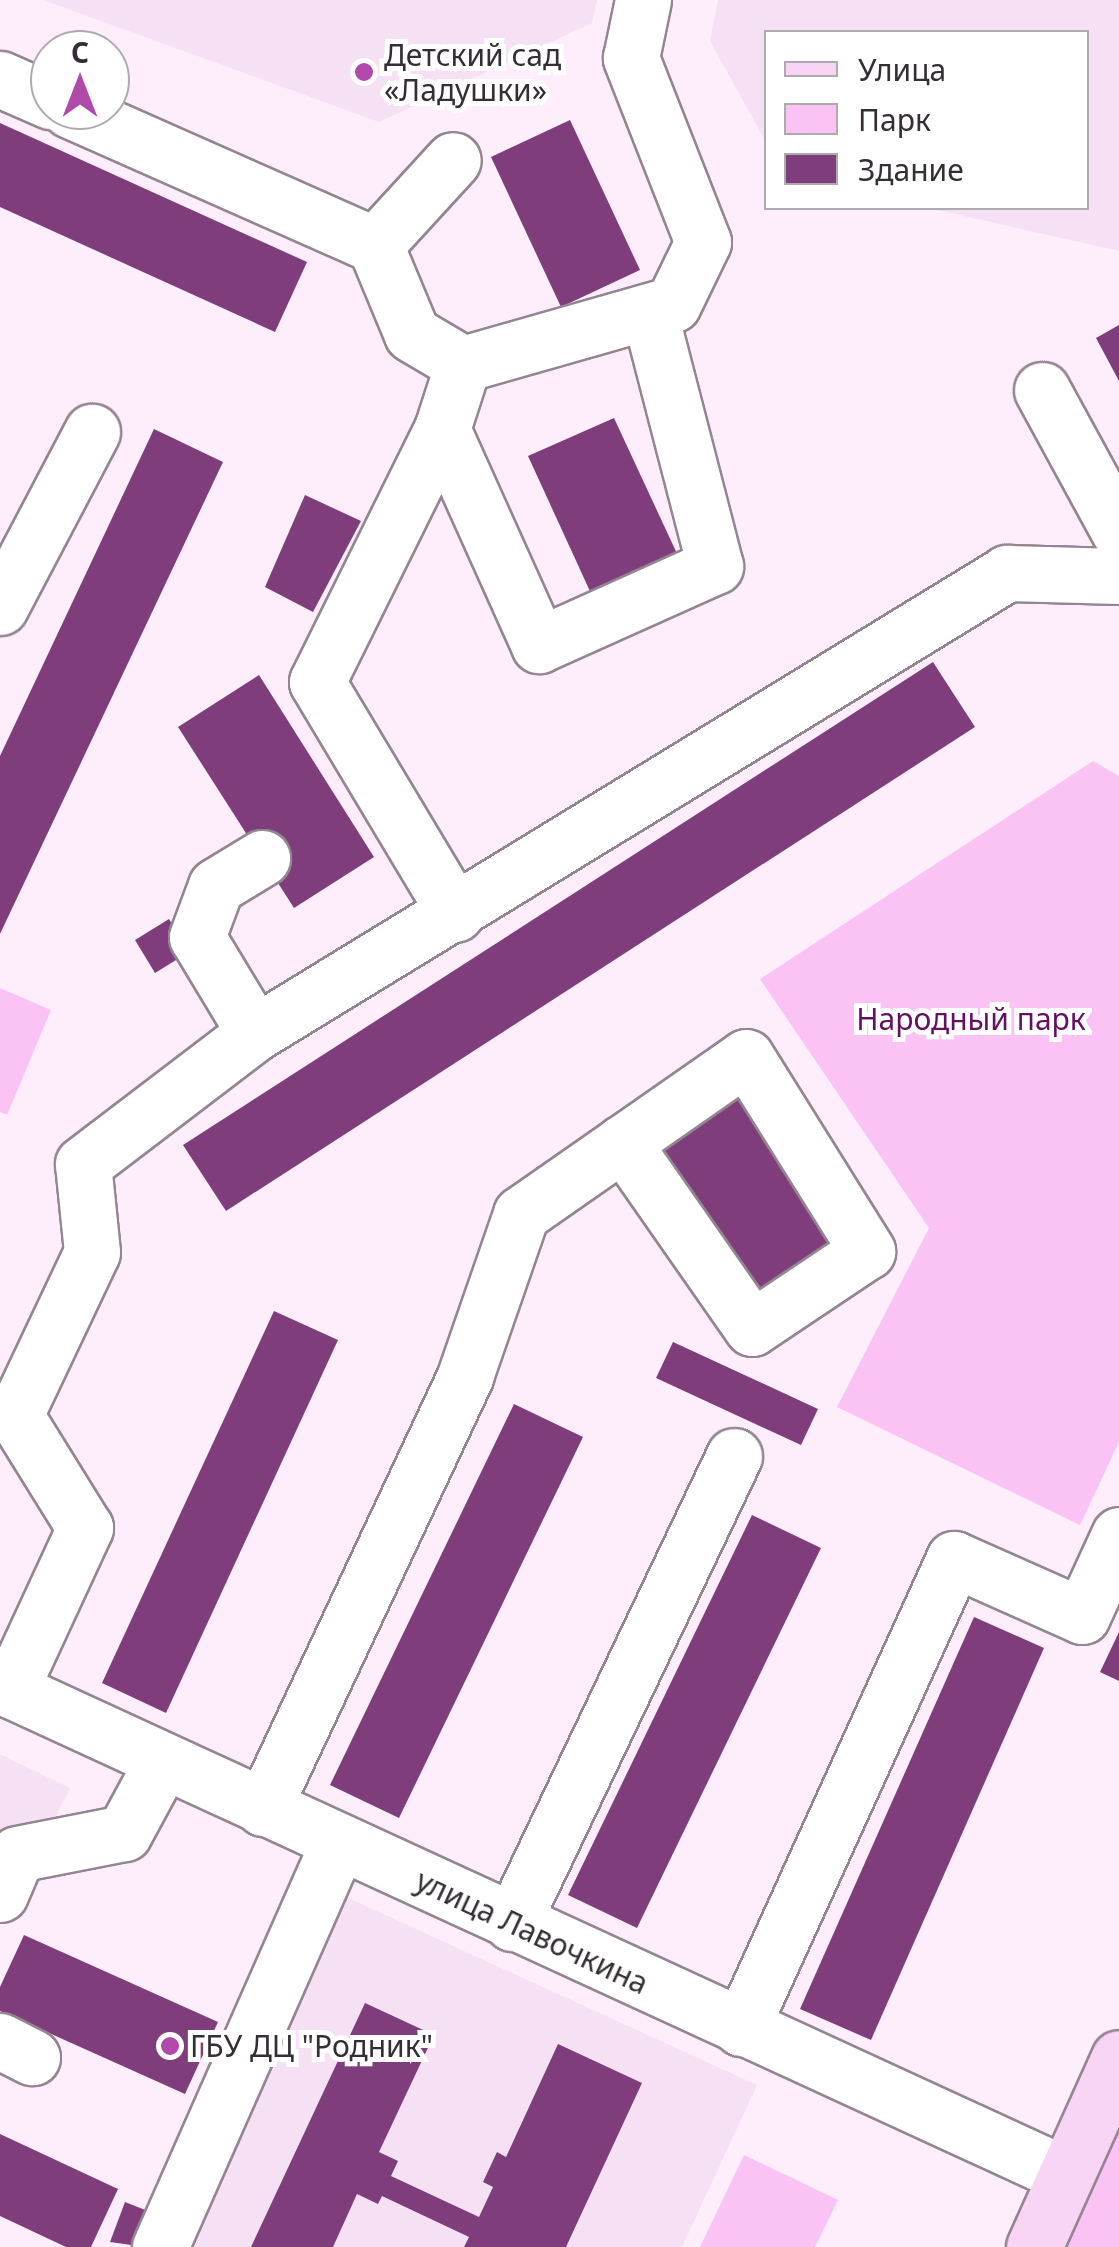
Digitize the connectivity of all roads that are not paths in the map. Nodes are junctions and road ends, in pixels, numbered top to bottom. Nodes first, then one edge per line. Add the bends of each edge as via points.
1 (643, 0) edge
2 (0, 79) edge
3 (30, 92) edge
4 (115, 130) edge
5 (453, 160) dead end
6 (375, 245) junction
7 (649, 311) junction
8 (463, 364) junction
9 (1042, 390) dead end
10 (442, 429) junction
11 (92, 432) dead end
12 (1119, 531) edge
13 (1119, 576) edge
14 (0, 607) edge
15 (262, 858) dead end
16 (456, 914) junction
17 (255, 1033) junction
18 (623, 1143) junction
19 (734, 1456) dead end
20 (1119, 1535) edge
21 (5, 1688) edge
22 (163, 1761) junction
23 (262, 1808) junction
24 (338, 1844) junction
25 (0, 1894) edge
26 (512, 1923) junction
27 (741, 2028) junction
28 (1119, 2058) edge
29 (1066, 2175) junction
30 (160, 2247) edge
31 (1034, 2247) edge

1 - 7 street via 631,58 703,242 674,304
2 - 3 street
4 - 6 street
5 - 6 street
6 - 8 street via 412,334
7 - 8 street
7 - 10 street via 715,566 539,646
8 - 10 street
9 - 12 street
10 - 16 street via 317,682
11 - 14 street
13 - 16 street via 1007,573
15 - 17 street via 216,886 197,937
16 - 17 street
17 - 21 street via 83,1164 92,1252 15,1415 85,1528
18 - 18 street via 746,1057 866,1251 752,1328
18 - 23 street via 521,1214 465,1376
19 - 26 street
20 - 27 street via 1082,1616 954,1559
21 - 22 street, улица Лавочкина
22 - 23 street, улица Лавочкина
22 - 25 street via 124,1833 17,1854
23 - 24 street, улица Лавочкина
24 - 26 street, улица Лавочкина
24 - 30 street
26 - 27 street, улица Лавочкина
27 - 29 street, улица Лавочкина
28 - 29 main road
29 - 31 main road

